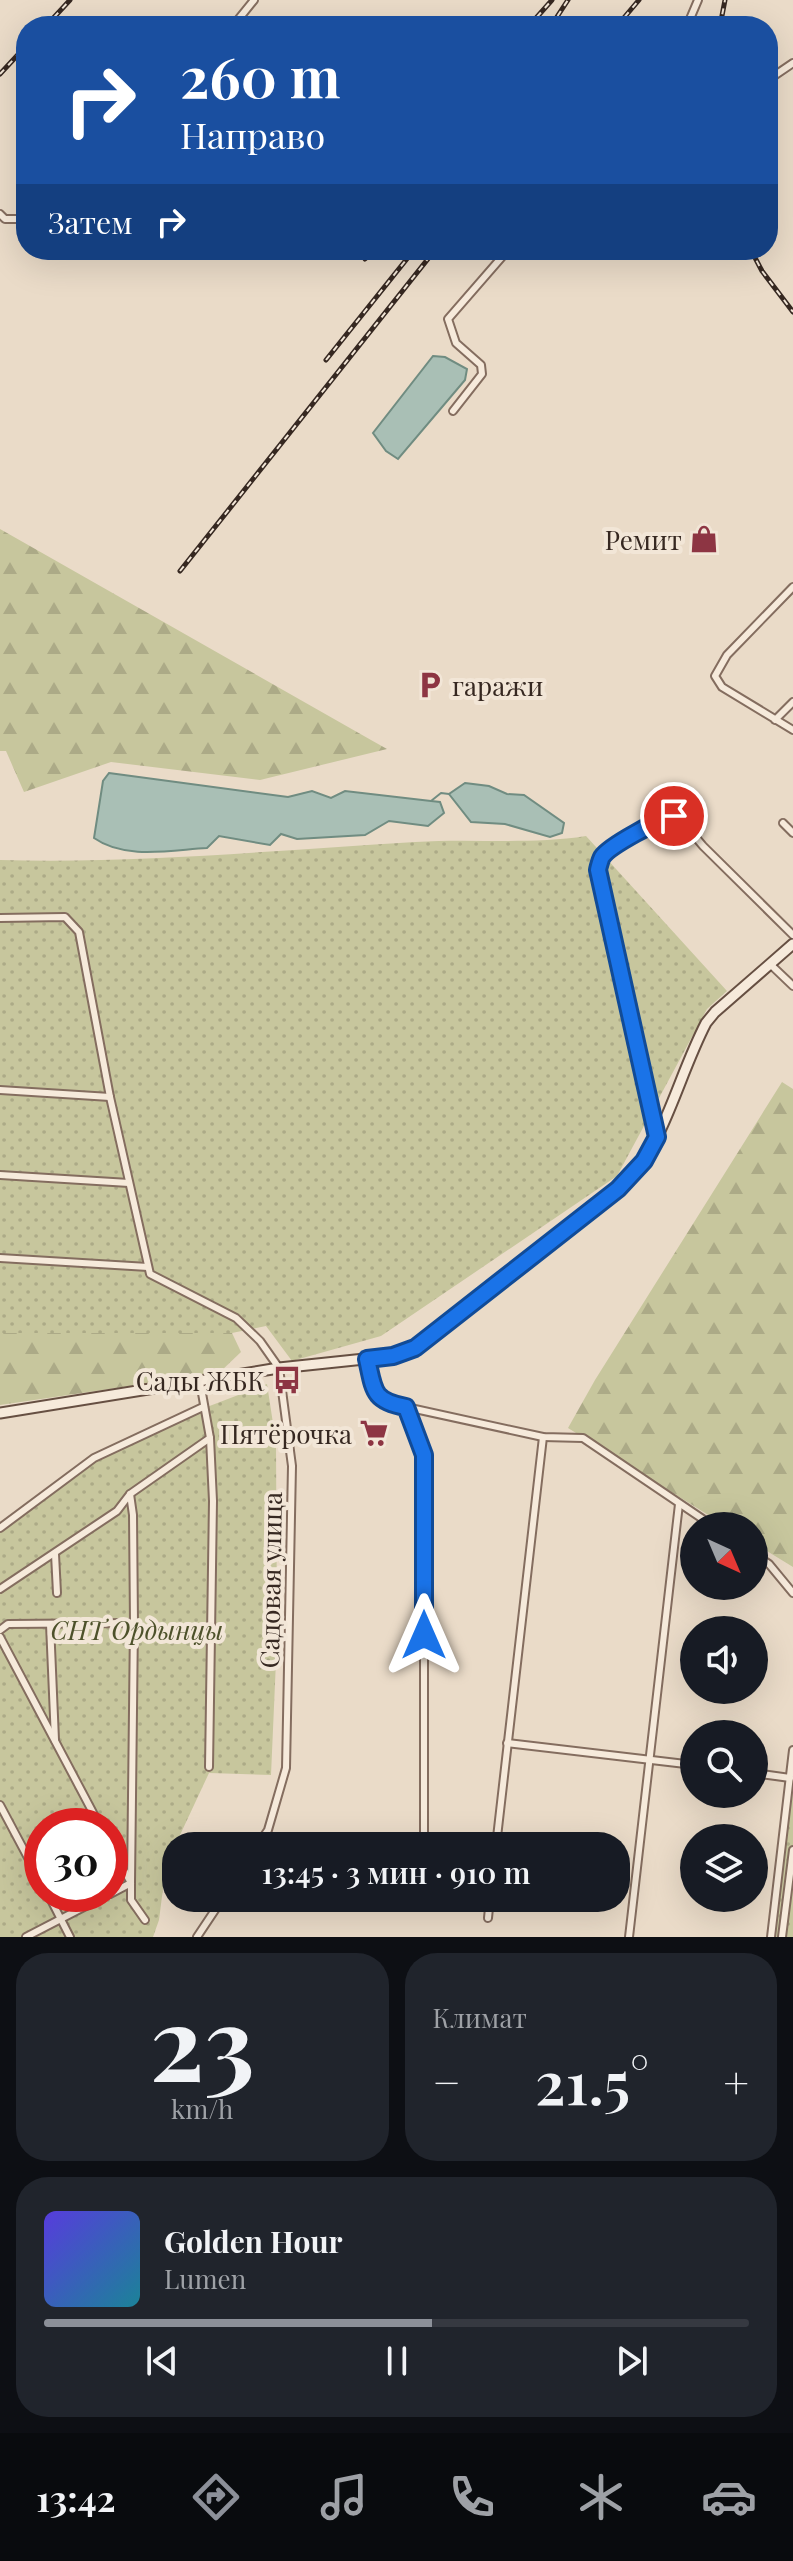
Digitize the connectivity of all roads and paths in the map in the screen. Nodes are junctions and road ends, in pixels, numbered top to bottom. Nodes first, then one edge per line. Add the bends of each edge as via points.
1 (254, 0) edge
2 (241, 16) edge
3 (499, 260) edge
4 (453, 411) dead end
5 (793, 587) edge
6 (793, 702) edge
7 (775, 720) junction
8 (793, 730) edge
9 (783, 823) dead end
10 (793, 833) edge
11 (0, 918) edge
12 (793, 935) edge
13 (793, 944) edge
14 (770, 964) junction
15 (793, 986) edge
16 (0, 1090) edge
17 (110, 1097) junction
18 (657, 1137) junction
19 (0, 1175) edge
20 (129, 1183) junction
21 (0, 1258) edge
22 (148, 1267) junction
23 (367, 1359) junction
24 (279, 1368) junction
25 (200, 1382) junction
26 (203, 1407) junction
27 (406, 1407) junction
28 (0, 1413) edge
29 (543, 1437) junction
30 (210, 1438) junction
31 (130, 1494) junction
32 (679, 1504) junction
33 (691, 1512) edge
34 (0, 1528) edge
35 (55, 1554) junction
36 (768, 1563) edge
37 (0, 1589) edge
38 (57, 1593) dead end
39 (793, 1593) edge
40 (134, 1623) junction
41 (50, 1624) junction
42 (0, 1630) edge
43 (0, 1637) edge
44 (55, 1742) junction
45 (507, 1743) junction
46 (793, 1750) edge
47 (650, 1760) junction
48 (680, 1763) edge
49 (209, 1767) dead end
50 (768, 1775) edge
51 (790, 1778) junction
52 (0, 1805) edge
53 (90, 1808) edge
54 (267, 1832) edge
55 (424, 1832) edge
56 (497, 1832) edge
57 (24, 1850) edge
58 (793, 1850) edge
59 (128, 1877) edge
60 (131, 1883) junction
61 (128, 1885) edge
62 (57, 1912) edge
63 (76, 1912) edge
64 (214, 1912) edge
65 (489, 1912) edge
66 (488, 1918) dead end
67 (61, 1920) junction
68 (145, 1920) dead end
69 (26, 1937) edge
70 (70, 1937) edge
71 (197, 1937) edge
72 (629, 1937) edge
73 (771, 1937) edge
74 (782, 1937) edge

1 - 2 street
3 - 4 street via 448,319 456,343 481,365 482,374
5 - 7 street via 727,655 715,676 722,687
6 - 7 street
7 - 8 street
9 - 10 street
11 - 17 street via 65,917 79,932
12 - 18 street via 674,816 662,818 601,858 600,881
13 - 14 street
14 - 15 street
14 - 18 street via 715,1012 699,1036
16 - 17 street
17 - 20 street
18 - 23 street via 633,1176 431,1336 393,1356
19 - 20 street
20 - 22 street
21 - 22 street
22 - 24 street via 150,1274 236,1318
23 - 24 street
23 - 27 street via 376,1396
24 - 25 street
24 - 54 street, Садовая улица via 292,1466 286,1768
25 - 26 street
25 - 28 street
26 - 30 street
26 - 34 street via 94,1458
27 - 29 street
27 - 55 street via 424,1455
29 - 32 street via 583,1438
29 - 45 street
30 - 31 street
30 - 49 street
31 - 35 street via 117,1511
31 - 40 street
32 - 33 street
32 - 47 street
35 - 37 street
35 - 38 street
36 - 39 street
40 - 41 street
40 - 60 street
41 - 42 street via 8,1624
41 - 44 street
43 - 44 street
44 - 53 street
45 - 47 street
45 - 56 street
46 - 51 street
47 - 48 street
47 - 72 street
50 - 51 street
51 - 73 street
52 - 57 street
58 - 74 street
59 - 60 street
60 - 61 street
60 - 68 street via 131,1900
62 - 67 street
63 - 67 street
64 - 71 street
65 - 66 street
67 - 69 street
67 - 70 street

